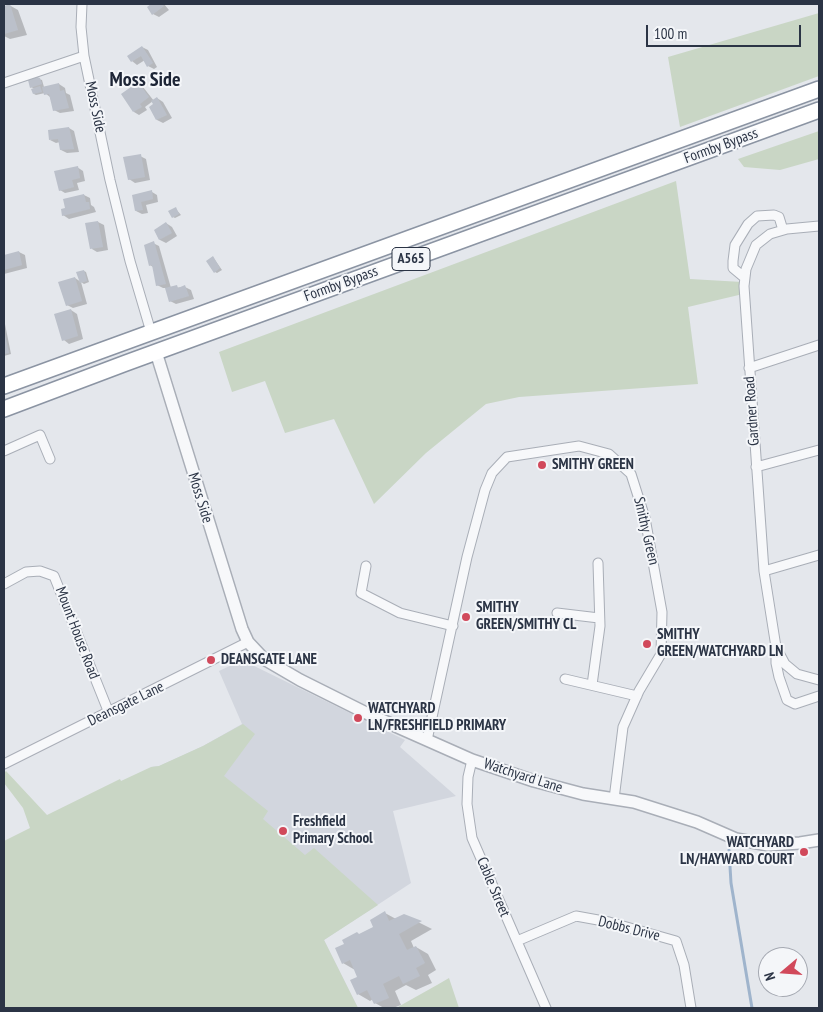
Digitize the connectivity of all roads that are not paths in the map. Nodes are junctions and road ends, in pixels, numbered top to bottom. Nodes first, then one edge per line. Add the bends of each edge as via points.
1 (82, 4) edge
2 (84, 56) junction
3 (4, 82) edge
4 (819, 89) edge
5 (819, 110) edge
6 (819, 226) edge
7 (784, 230) junction
8 (745, 278) junction
9 (151, 332) junction
10 (819, 345) edge
11 (156, 352) junction
12 (749, 368) junction
13 (4, 386) edge
14 (4, 409) edge
15 (819, 450) edge
16 (4, 451) edge
17 (50, 459) dead end
18 (756, 467) junction
19 (819, 555) edge
20 (598, 563) dead end
21 (366, 566) dead end
22 (764, 571) junction
23 (4, 584) edge
24 (558, 613) dead end
25 (599, 618) junction
26 (453, 626) junction
27 (248, 642) junction
28 (776, 647) junction
29 (565, 679) dead end
30 (819, 680) edge
31 (592, 685) junction
32 (637, 696) junction
33 (819, 696) edge
34 (109, 713) junction
35 (427, 740) junction
36 (472, 760) junction
37 (4, 764) edge
38 (614, 799) junction
39 (819, 840) edge
40 (517, 941) junction
41 (546, 1008) edge
42 (691, 1008) edge

1 - 2 street, Moss Side
2 - 3 street
2 - 9 street, Moss Side via 110,180
4 - 9 highway, Formby Bypass / A565
5 - 11 highway, Formby Bypass / A565
6 - 7 street, Gardner Road
7 - 8 street, Gardner Road via 770,234 756,245
7 - 8 street via 774,215 757,216 748,224 735,244 733,261 733,268
8 - 12 street, Gardner Road
9 - 13 highway, Formby Bypass / A565
10 - 12 street
11 - 14 highway, Formby Bypass / A565
11 - 27 street, Moss Side via 234,607
12 - 18 street, Gardner Road
15 - 18 street
16 - 17 street via 40,435
18 - 22 street, Gardner Road
19 - 22 street
20 - 25 street
21 - 26 street via 361,593 400,613
22 - 28 street, Gardner Road
23 - 34 street, Mount House Road via 26,572 40,571 54,576
24 - 25 street
25 - 31 street
26 - 32 street, Smithy Green via 467,557 492,473 507,457 579,446 609,454 631,474 646,518 662,612 661,654
26 - 35 street, Smithy Green
27 - 34 street, Deansgate Lane
27 - 35 street, Watchyard Lane via 264,659 300,680
28 - 30 street, Gardner Road via 785,664 797,674
28 - 33 street, Gardner Road via 776,663 787,700 795,704
29 - 31 street
31 - 32 street
32 - 38 street, Smithy Green via 623,727
34 - 37 street, Deansgate Lane
35 - 36 street, Watchyard Lane
36 - 38 street, Watchyard Lane via 534,781
36 - 40 street, Cable Street via 467,804 472,838
38 - 39 street, Watchyard Lane via 697,822 736,839 768,845
40 - 41 street, Cable Street
40 - 42 street, Dobbs Drive via 576,916 676,941 684,965

